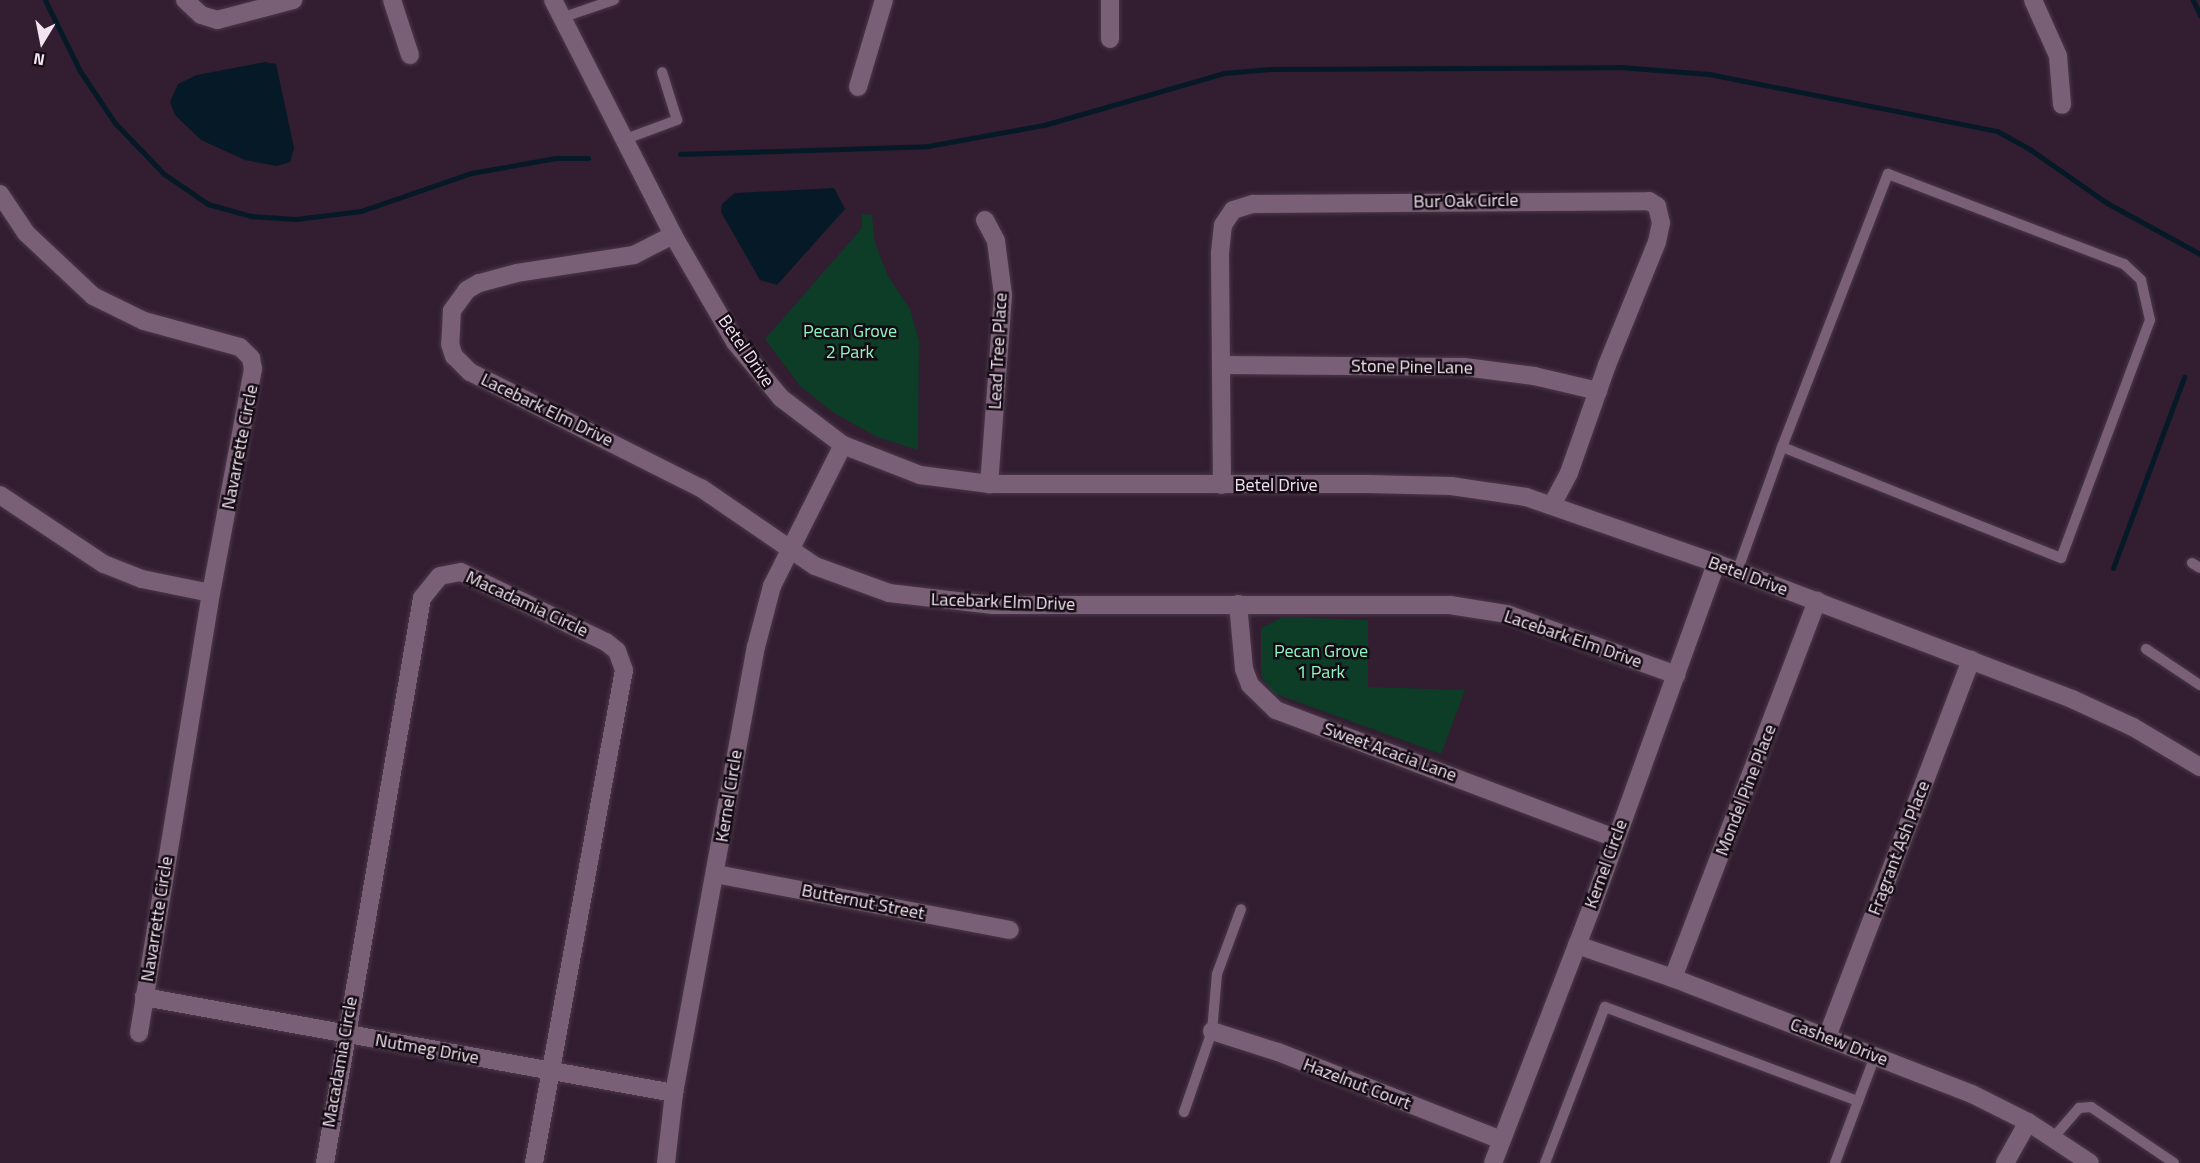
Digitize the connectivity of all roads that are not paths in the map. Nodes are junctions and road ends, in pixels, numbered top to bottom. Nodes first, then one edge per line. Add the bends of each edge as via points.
1 (185, 0) edge
2 (293, 0) edge
3 (392, 0) edge
4 (553, 0) edge
5 (614, 0) edge
6 (884, 0) edge
7 (1110, 0) edge
8 (2033, 0) edge
9 (561, 18) junction
10 (1110, 39) dead end
11 (410, 55) dead end
12 (662, 72) dead end
13 (858, 87) dead end
14 (2062, 105) dead end
15 (623, 140) junction
16 (0, 194) edge
17 (985, 220) dead end
18 (673, 235) junction
19 (1223, 365) junction
20 (1598, 391) junction
21 (843, 444) junction
22 (1782, 447) junction
23 (989, 484) junction
24 (1222, 485) junction
25 (0, 495) edge
26 (1553, 503) junction
27 (788, 549) junction
28 (1716, 563) junction
29 (1737, 572) junction
30 (211, 593) junction
31 (1817, 601) junction
32 (1238, 604) junction
33 (2146, 649) dead end
34 (1971, 659) junction
35 (1676, 675) junction
36 (2200, 685) edge
37 (2200, 767) edge
38 (1615, 838) junction
39 (716, 874) junction
40 (1241, 909) dead end
41 (1010, 930) dead end
42 (1576, 945) junction
43 (1673, 978) junction
44 (144, 997) junction
45 (1212, 1031) junction
46 (139, 1033) dead end
47 (344, 1034) junction
48 (1827, 1037) junction
49 (1875, 1056) junction
50 (549, 1070) junction
51 (674, 1093) junction
52 (1858, 1101) junction
53 (1184, 1112) dead end
54 (2028, 1122) junction
55 (2053, 1138) junction
56 (1501, 1140) junction
57 (325, 1163) edge
58 (534, 1163) edge
59 (666, 1163) edge
60 (1493, 1163) edge
61 (1545, 1163) edge
62 (1835, 1163) edge
63 (2005, 1163) edge
64 (2090, 1163) edge
65 (2174, 1163) edge

1 - 2 street via 201,15 217,20
3 - 11 street
4 - 9 street, Betel Drive
5 - 9 lane
6 - 13 street
7 - 10 street
8 - 14 street via 2058,56
9 - 15 street, Betel Drive
12 - 15 lane via 677,120
15 - 18 street, Betel Drive
16 - 30 street, Navarrette Circle via 26,233 93,296 144,321 223,340 240,347 251,358 253,380
17 - 23 street, Lead Tree Place via 996,241 1003,295
18 - 21 street, Betel Drive via 751,364 781,398
18 - 27 street, Lacebark Elm Drive via 634,255 517,273 479,283 467,290 452,310 450,344 454,356 470,372 701,488
19 - 20 street, Stone Pine Lane via 1464,367 1534,376
19 - 20 street, Bur Oak Circle via 1220,254 1223,225 1233,210 1252,204 1649,201 1657,206 1661,223 1657,242
19 - 24 street, Bur Oak Circle
20 - 26 street, Bur Oak Circle via 1569,473
21 - 23 street, Betel Drive via 921,474
21 - 27 street, Kernel Circle
22 - 22 lane via 1888,174 2124,264 2141,280 2150,320 2061,558
22 - 29 lane
23 - 24 street, Betel Drive
24 - 26 street, Betel Drive via 1451,486
25 - 30 street via 104,564 142,579
26 - 28 street, Betel Drive
27 - 32 street, Lacebark Elm Drive via 834,575 890,593 937,601
27 - 39 street, Kernel Circle via 772,586 756,647
28 - 29 street, Betel Drive
28 - 35 street, Kernel Circle
29 - 31 street, Betel Drive
30 - 44 street, Navarrette Circle
31 - 34 street, Betel Drive
31 - 43 street, Mondel Pine Place
32 - 35 street, Lacebark Elm Drive via 1450,605 1507,614
32 - 38 street, Sweet Acacia Lane via 1244,669 1257,696 1276,710
33 - 36 lane
34 - 37 street, Betel Drive via 2133,727
34 - 48 street, Fragrant Ash Place
35 - 38 street, Kernel Circle
38 - 42 street, Kernel Circle
39 - 41 street, Butternut Street
39 - 51 street, Kernel Circle
40 - 45 lane via 1217,974
42 - 43 street, Cashew Drive
42 - 56 street, Kernel Circle
43 - 48 street, Cashew Drive
44 - 46 street, Navarrette Circle
44 - 47 street, Nutmeg Drive
45 - 53 lane
45 - 56 street, Hazelnut Court via 1278,1052
47 - 50 street, Nutmeg Drive
47 - 50 street, Macadamia Circle via 422,598 440,576 461,572 606,642 617,651 624,669
47 - 57 street, Macadamia Circle
48 - 49 street, Cashew Drive
49 - 52 lane
49 - 54 street, Cashew Drive via 1972,1094
50 - 51 street, Nutmeg Drive
50 - 58 street, Macadamia Circle
51 - 59 street, Kernel Circle
52 - 61 lane via 1605,1007
52 - 62 lane
54 - 55 street, Cashew Drive
54 - 63 street
55 - 64 street, Cashew Drive
55 - 65 lane via 2079,1108 2091,1107
56 - 60 street, Kernel Circle

